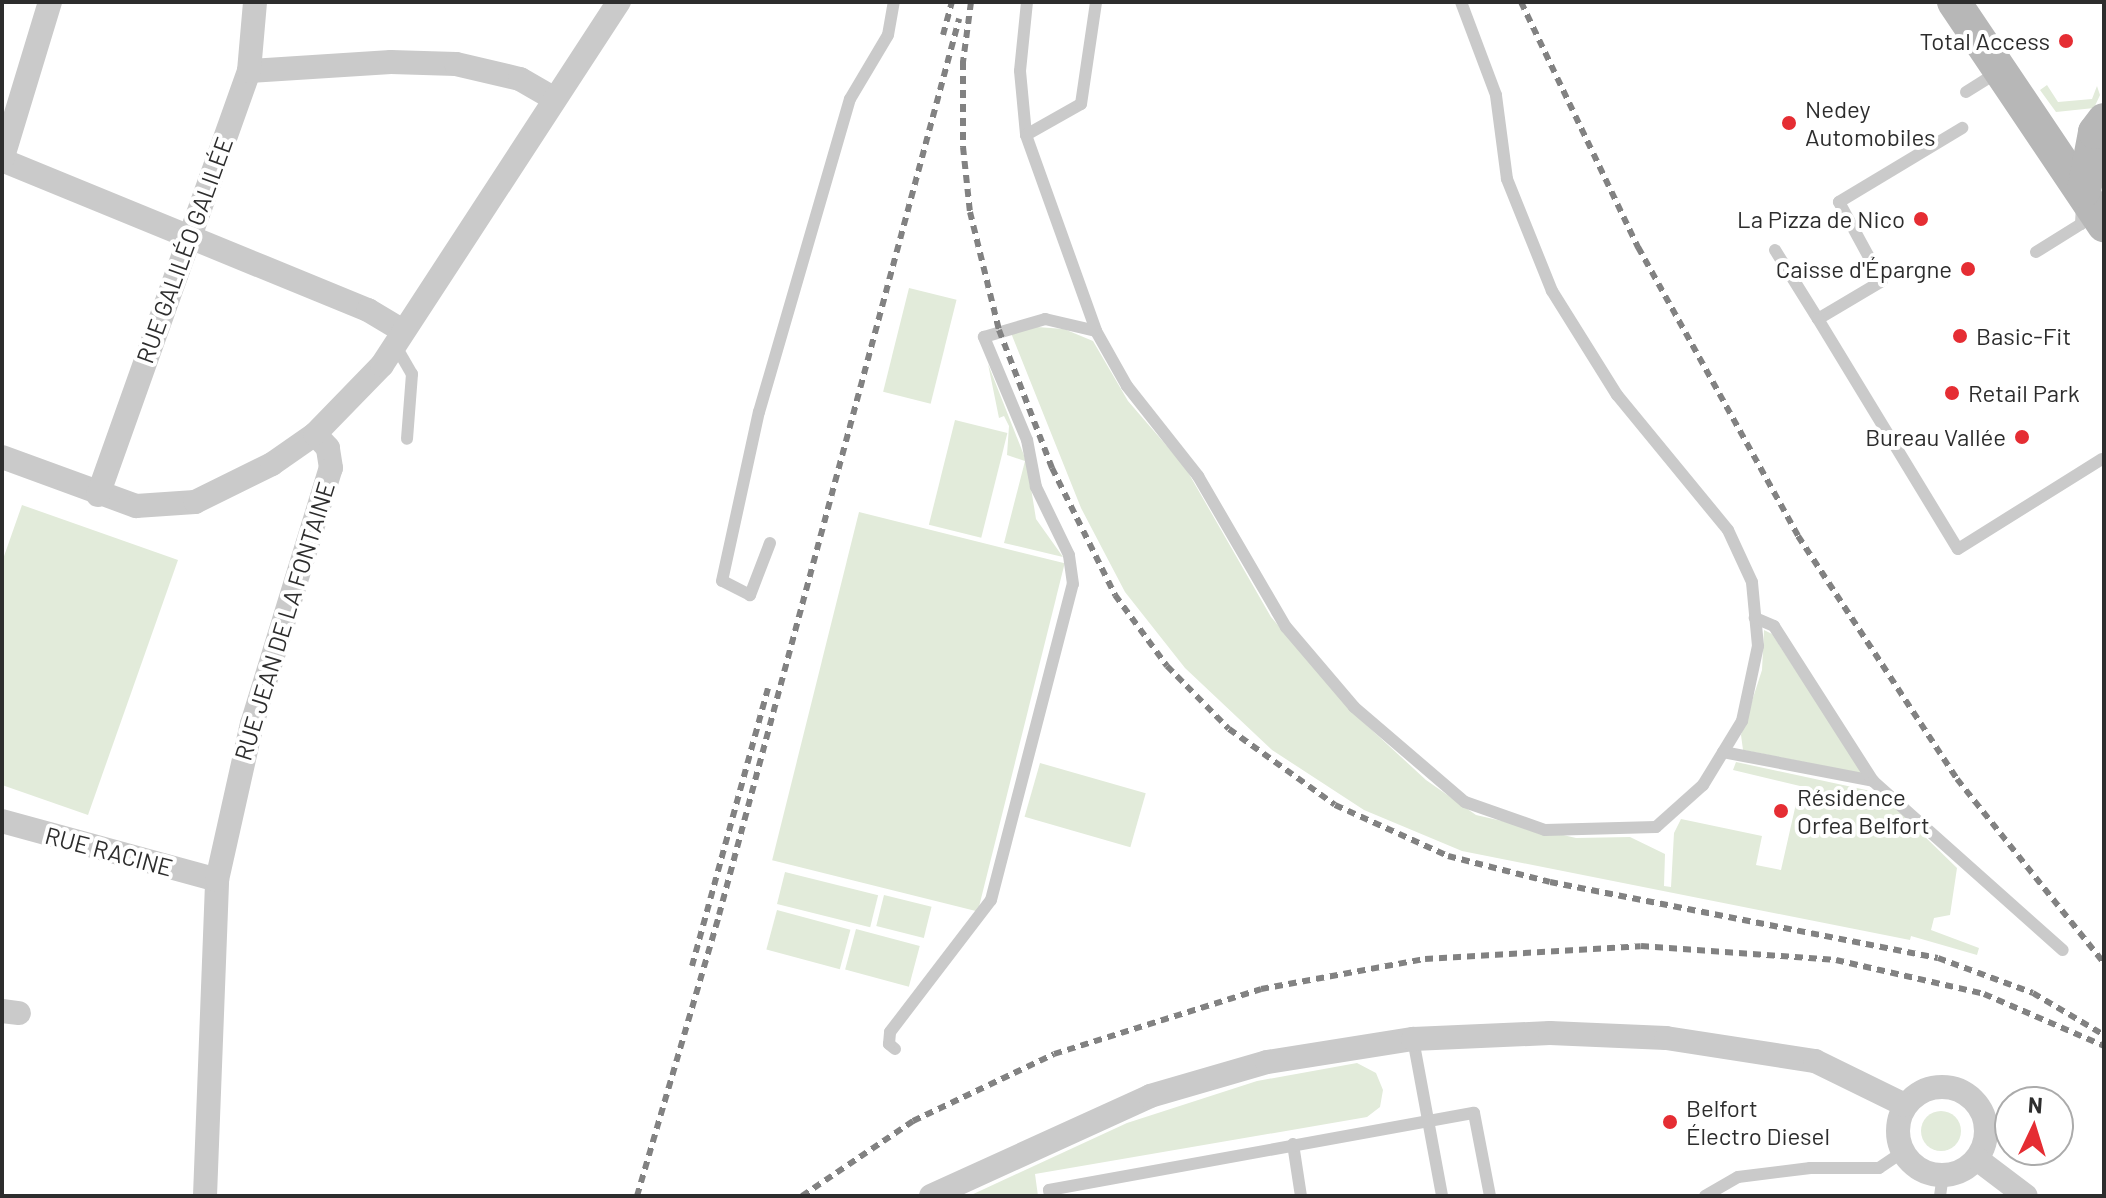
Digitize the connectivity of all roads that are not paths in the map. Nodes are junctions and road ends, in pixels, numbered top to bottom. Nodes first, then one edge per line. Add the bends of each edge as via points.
1 (50, 2) edge
2 (255, 2) edge
3 (619, 2) edge
4 (894, 2) edge
5 (1027, 2) edge
6 (1096, 2) edge
7 (1461, 2) edge
8 (1954, 2) edge
9 (249, 71) junction
10 (2000, 72) junction
11 (1966, 92) dead end
12 (554, 99) junction
13 (2100, 126) edge
14 (1962, 128) dead end
15 (2039, 131) junction
16 (1026, 135) junction
17 (2, 160) edge
18 (2094, 201) edge
19 (2104, 225) edge
20 (187, 239) junction
21 (1775, 250) dead end
22 (2036, 252) dead end
23 (1818, 319) junction
24 (1096, 331) junction
25 (398, 337) junction
26 (315, 434) junction
27 (407, 439) dead end
28 (2, 457) edge
29 (2102, 459) edge
30 (98, 495) junction
31 (770, 543) dead end
32 (1755, 618) junction
33 (1723, 752) junction
34 (1873, 781) junction
35 (2, 821) edge
36 (217, 880) junction
37 (2063, 950) dead end
38 (1413, 1039) junction
39 (895, 1049) dead end
40 (1905, 1105) junction
41 (1428, 1118) junction
42 (1293, 1144) junction
43 (1903, 1152) junction
44 (1977, 1159) junction
45 (1941, 1186) edge
46 (205, 1196) edge
47 (931, 1196) edge
48 (1050, 1196) edge
49 (1301, 1196) edge
50 (1442, 1196) edge
51 (1490, 1196) edge
52 (1705, 1196) edge
53 (2026, 1196) edge

1 - 17 street
2 - 9 street, RUE GALILÉO GALILÉE
3 - 12 street
4 - 31 lane via 888,35 850,99 759,412 722,581 750,595
5 - 16 lane via 1020,71
6 - 16 lane via 1081,104
7 - 32 lane via 1496,95 1507,179 1552,291 1617,395 1728,530 1752,582
8 - 10 main road
9 - 12 street via 391,62 456,64 520,79
9 - 20 street, RUE GALILÉO GALILÉE
10 - 11 lane
10 - 15 main road
12 - 25 street
13 - 15 main road via 2059,137
13 - 18 main road
14 - 23 lane via 1839,202 1882,281
15 - 18 main road
16 - 24 lane
17 - 20 street
18 - 19 main road
18 - 22 lane via 2081,224
20 - 25 street via 368,310
20 - 30 street, RUE GALILÉO GALILÉE
21 - 23 lane
23 - 29 lane via 1958,549
24 - 33 lane via 1127,386 1198,476 1286,627 1354,707 1465,802 1545,830 1656,827 1703,785
24 - 39 lane via 1045,319 984,337 1027,440 1036,487 1069,555 1073,584 991,900 890,1032 889,1044
25 - 26 street via 382,365
25 - 27 lane via 412,374
26 - 30 street via 272,464 195,502 136,506
26 - 36 street, RUE JEAN DE LA FONTAINE via 328,448 331,468 252,724
28 - 30 street
32 - 33 lane via 1758,646 1742,721
32 - 34 lane via 1774,626
33 - 34 lane
34 - 37 lane
35 - 36 street, RUE RACINE
36 - 46 street, RUE JEAN DE LA FONTAINE
38 - 40 street via 1550,1033 1666,1038 1815,1061
38 - 41 lane
38 - 47 street via 1267,1062 1150,1096
40 - 43 street via 1898,1128
40 - 44 street via 1936,1087 1970,1096 1987,1128
41 - 42 lane
41 - 50 lane
41 - 51 lane via 1474,1113
42 - 48 lane via 1049,1190
42 - 49 lane
43 - 45 street
43 - 52 lane via 1879,1168 1810,1168 1738,1177
44 - 45 street
44 - 53 street

